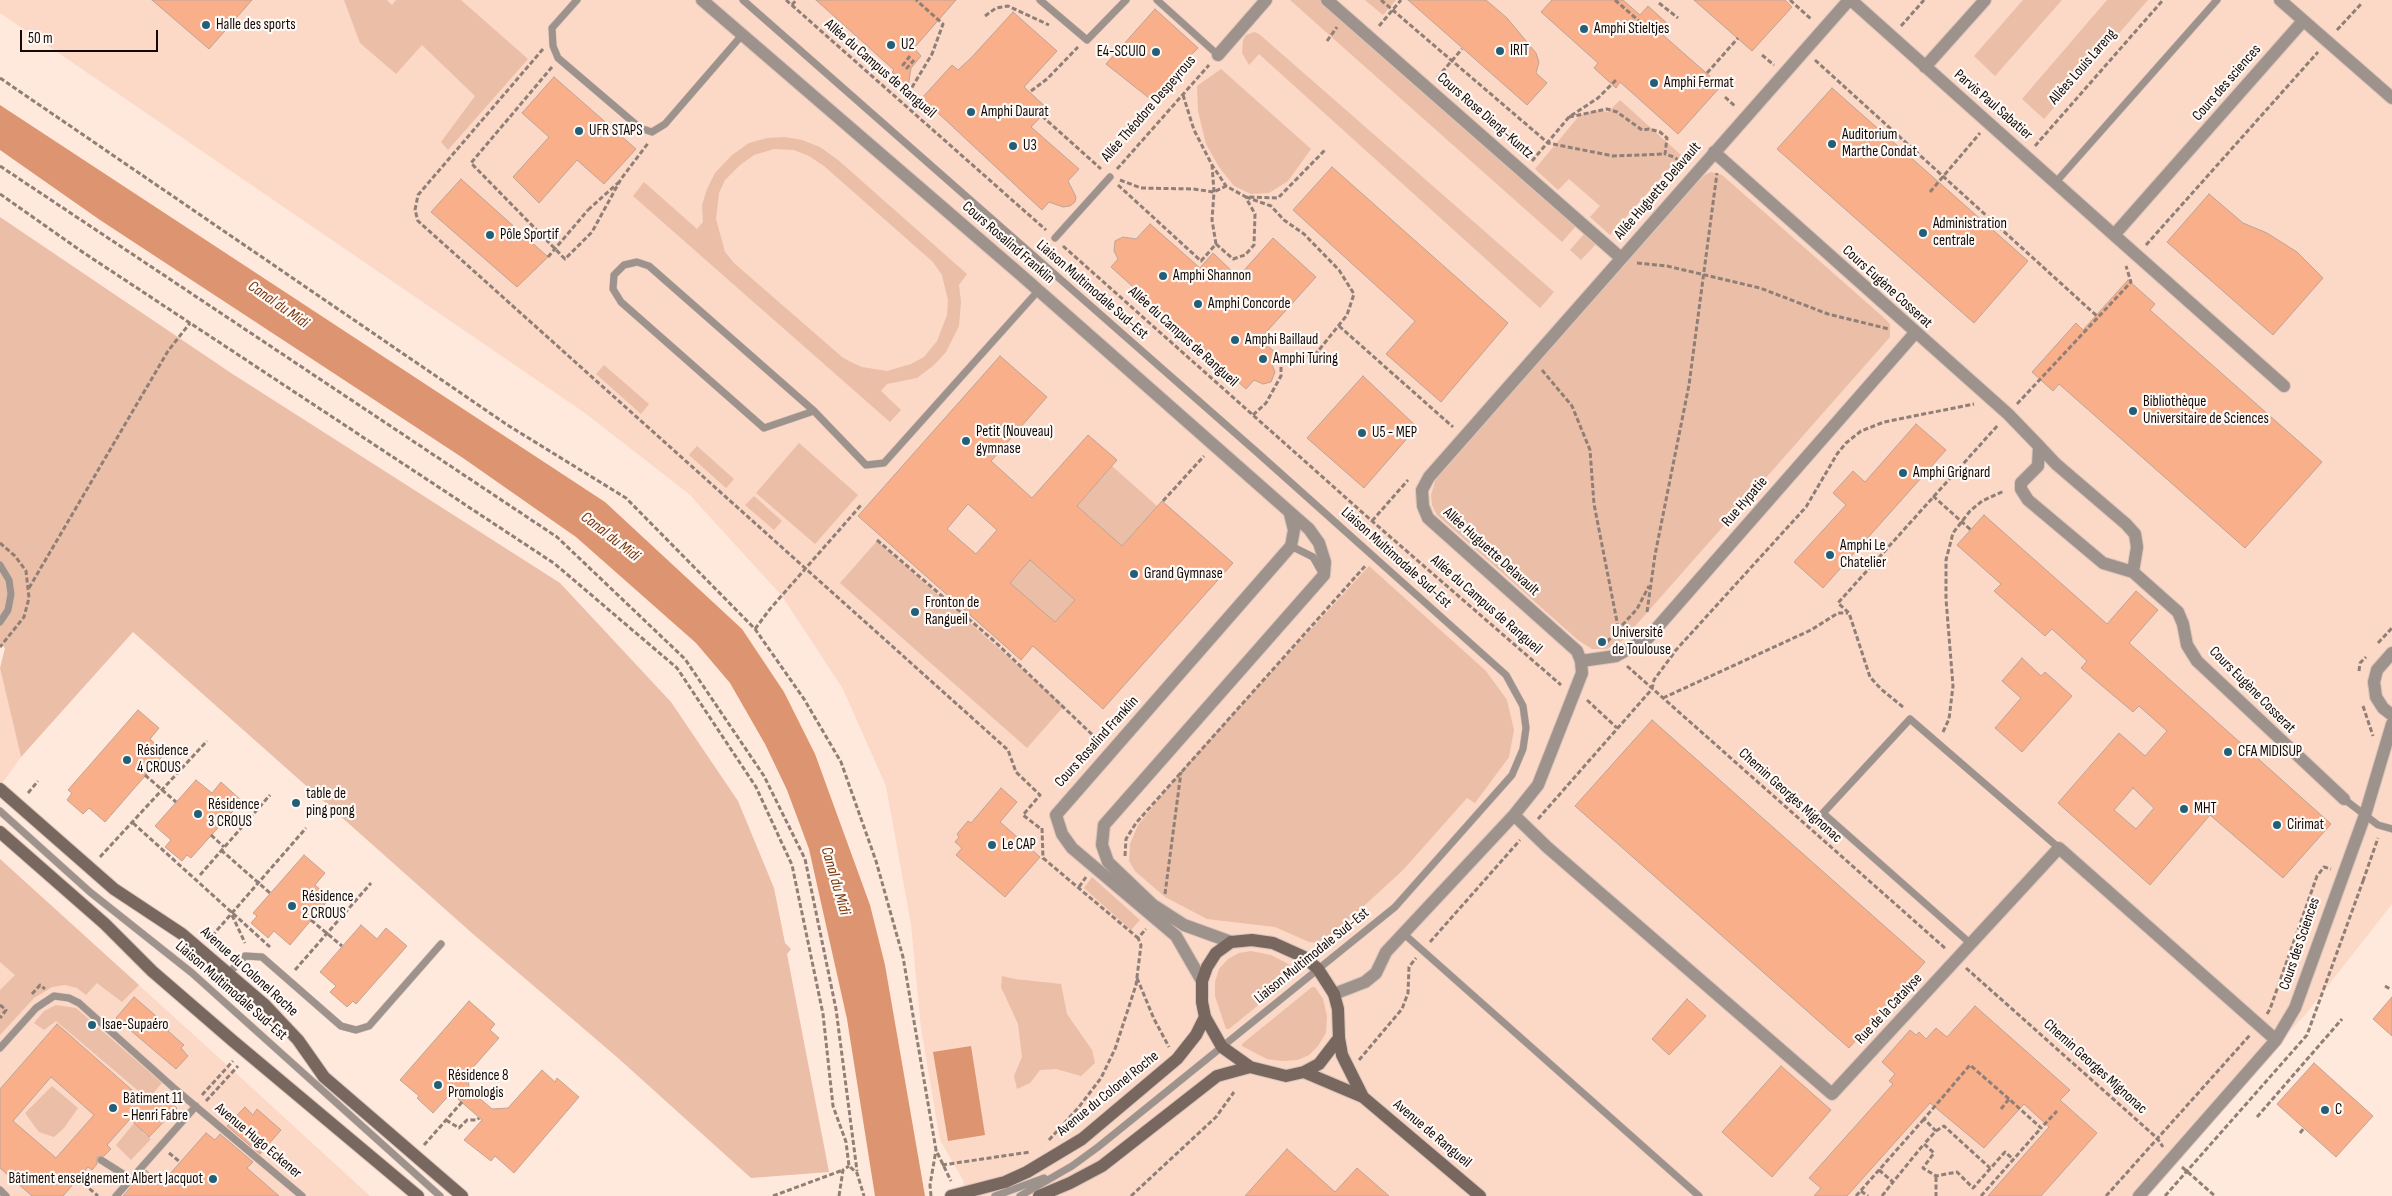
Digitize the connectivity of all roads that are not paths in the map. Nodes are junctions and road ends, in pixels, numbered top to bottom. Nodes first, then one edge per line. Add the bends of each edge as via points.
1 (577, 0) edge
2 (702, 0) edge
3 (743, 0) edge
4 (1040, 0) edge
5 (1126, 0) edge
6 (1156, 0) edge
7 (1266, 0) edge
8 (1326, 0) edge
9 (1850, 0) edge
10 (1985, 0) edge
11 (2217, 0) edge
12 (2280, 0) edge
13 (2303, 21) junction
14 (742, 35) junction
15 (1218, 55) joint
16 (1925, 67) junction
17 (2392, 98) edge
18 (1714, 152) junction
19 (1110, 177) road end
20 (2056, 182) junction
21 (2114, 235) junction
22 (1055, 238) road end
23 (1620, 258) junction
24 (1038, 290) junction
25 (1915, 333) junction
26 (2284, 386) dead end
27 (814, 411) junction
28 (2038, 446) junction
29 (1290, 514) junction
30 (1291, 546) junction
31 (0, 566) edge
32 (2133, 572) junction
33 (1324, 575) junction
34 (0, 622) edge
35 (2392, 653) edge
36 (1581, 661) junction
37 (2392, 715) edge
38 (2392, 724) edge
39 (0, 788) edge
40 (2344, 799) joint
41 (0, 811) edge
42 (1514, 815) junction
43 (2365, 815) junction
44 (2392, 829) edge
45 (0, 832) edge
46 (2059, 848) junction
47 (1404, 934) junction
48 (1231, 942) junction
49 (440, 944) dead end
50 (1971, 944) junction
51 (1318, 969) junction
52 (228, 974) junction
53 (1202, 981) junction
54 (1334, 994) junction
55 (1205, 1017) junction
56 (1339, 1038) junction
57 (2276, 1040) junction
58 (1222, 1047) junction
59 (0, 1048) edge
60 (1250, 1067) junction
61 (1304, 1072) junction
62 (1363, 1097) junction
63 (196, 1106) junction
64 (101, 1160) dead end
65 (1072, 1166) junction
66 (131, 1179) junction
67 (0, 1190) edge
68 (955, 1193) edge
69 (6, 1196) edge
70 (116, 1196) edge
71 (302, 1196) edge
72 (418, 1196) edge
73 (440, 1196) edge
74 (462, 1196) edge
75 (995, 1196) edge
76 (1020, 1196) edge
77 (1039, 1196) edge
78 (1480, 1196) edge
79 (1699, 1196) edge
80 (2139, 1196) edge

1 - 14 lane via 552,28 553,46 558,58 640,128 652,132 665,124
2 - 14 street, Cours Rosalind Franklin
3 - 51 lane, Liaison Multimodale Sud-Est via 1259,454 1506,675 1515,689 1523,706 1526,728 1524,749 1512,775 1395,907
4 - 5 lane via 1088,40
6 - 15 lane
7 - 15 street, Allée Théodore Despeyrous
8 - 23 street, Cours Rose Dieng-Kuntz
9 - 16 street, Parvis Paul Sabatier
9 - 18 street, Allée Huguette Delavault
10 - 16 street
11 - 20 lane
12 - 13 street
13 - 17 street
13 - 21 street, Cours des sciences
14 - 24 street, Cours Rosalind Franklin
16 - 20 street, Parvis Paul Sabatier
18 - 23 street, Allée Huguette Delavault
18 - 25 street, Cours Eugène Cosserat
19 - 22 lane, Allée Théodore Despeyrous
20 - 21 street, Parvis Paul Sabatier
21 - 26 street, Parvis Paul Sabatier
23 - 36 street, Allée Huguette Delavault via 1429,477 1422,490 1428,518 1577,651
24 - 27 lane via 884,463 866,465
24 - 29 street, Cours Rosalind Franklin
25 - 28 street, Cours Eugène Cosserat via 1994,402
25 - 36 street, Rue Hypatie via 1648,638 1616,656
27 - 27 lane via 649,266 636,262 624,265 614,275 613,289 621,302 764,428
28 - 32 street, Cours Eugène Cosserat via 2135,534 2137,546
28 - 32 street, Cours Eugène Cosserat via 2038,466 2022,483 2021,489 2028,500 2103,563
29 - 30 street via 1294,530
29 - 33 street, Cours Rosalind Franklin via 1309,529 1319,543 1325,562
30 - 33 lane via 1313,558
30 - 53 street, Cours Rosalind Franklin via 1056,815 1062,834 1072,848 1176,936
31 - 34 lane via 9,580 11,594 8,610
32 - 40 street, Cours Eugène Cosserat via 2178,612 2187,645 2197,661
33 - 48 street via 1104,825 1102,845 1108,862 1153,905 1184,925
35 - 37 street via 2384,658 2374,682 2376,697
36 - 42 street via 1582,673 1538,785
38 - 43 street, Cours des Sciences
39 - 52 street, Avenue du Colonel Roche via 114,889 182,934
40 - 43 lane
41 - 73 lane, Liaison Multimodale Sud-Est via 90,892 192,973
42 - 47 street
42 - 50 street, Rue de la Catalyse via 1832,1094
43 - 44 lane via 2378,825
43 - 57 street, Cours des Sciences via 2295,1008
45 - 72 street via 105,924 152,971
46 - 50 street, Rue de la Catalyse
46 - 50 lane via 1910,719 1823,814
46 - 57 street
47 - 54 street via 1386,952 1376,973 1365,982
47 - 79 lane
48 - 51 street via 1273,943 1297,953
48 - 53 street via 1216,953
49 - 52 lane via 369,1026 356,1030 340,1026 262,958 245,956
51 - 54 street
51 - 58 lane, Liaison Multimodale Sud-Est
52 - 74 street, Avenue du Colonel Roche via 277,1017 324,1077
53 - 55 street
54 - 56 street, Avenue de Rangueil
55 - 58 street
55 - 68 street, Avenue du Colonel Roche via 1177,1059 1082,1139 1012,1179
56 - 61 street via 1319,1064
56 - 62 street, Avenue de Rangueil via 1342,1055
57 - 80 street, Cours des Sciences
58 - 60 street
58 - 65 lane, Liaison Multimodale Sud-Est
59 - 63 lane, Avenue Hugo Eckener via 36,1008 54,996 69,998 79,1003
60 - 61 street via 1286,1076
60 - 77 street via 1217,1076 1102,1166
61 - 62 street, Avenue de Rangueil
62 - 78 street, Avenue de Rangueil
63 - 66 lane
63 - 71 lane, Avenue Hugo Eckener
64 - 66 lane
65 - 75 lane, Liaison Multimodale Sud-Est
65 - 76 lane, Liaison Multimodale Sud-Est
66 - 70 lane
67 - 69 lane

